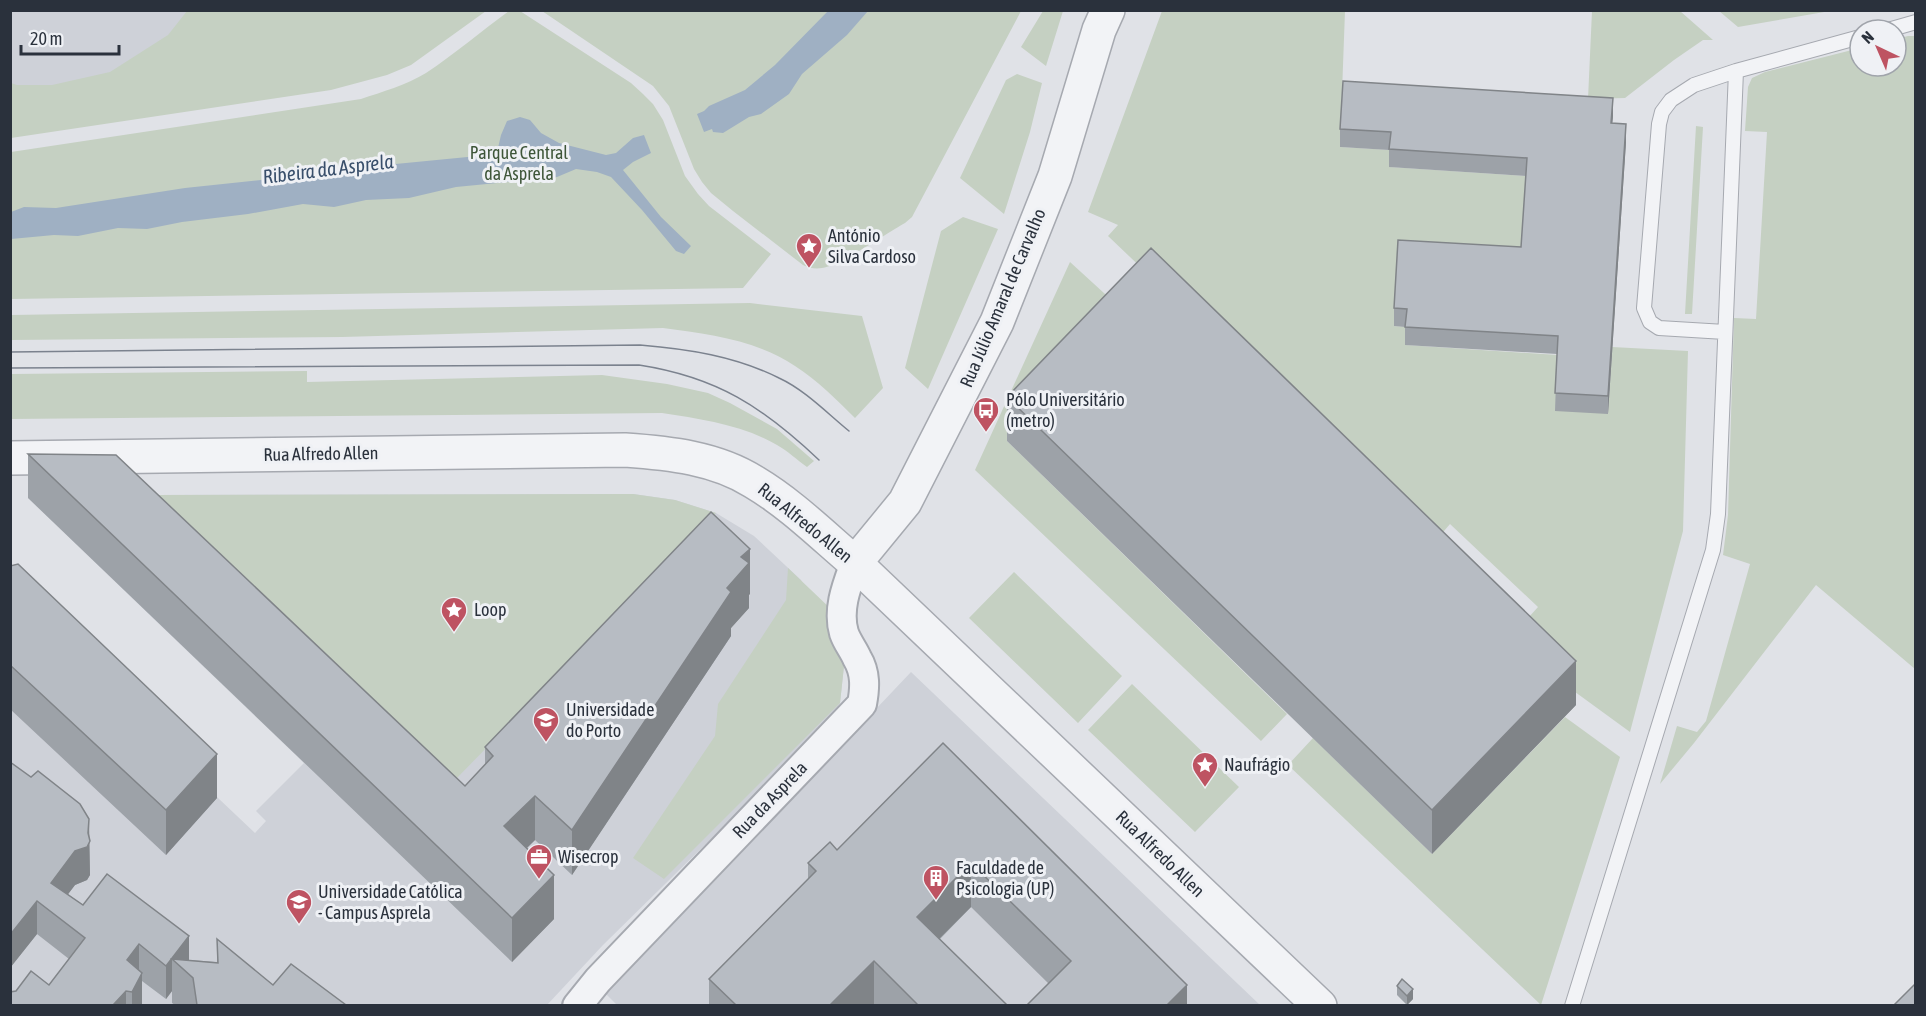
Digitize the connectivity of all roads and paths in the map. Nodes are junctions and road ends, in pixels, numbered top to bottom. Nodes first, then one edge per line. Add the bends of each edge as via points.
1 (1108, 10) edge
2 (1848, 41) edge
3 (1736, 71) junction
4 (1725, 332) junction
5 (10, 458) edge
6 (855, 563) junction
7 (577, 1005) edge
8 (1320, 1005) edge
9 (1572, 1005) edge

1 - 6 street, Rua Júlio Amaral de Carvalho via 1055,176 997,321 905,502
2 - 3 lane
3 - 4 lane
3 - 4 lane via 1694,85 1662,111 1644,308 1650,322 1659,328
4 - 9 lane via 1718,514 1713,550
5 - 6 street, Rua Alfredo Allen via 652,452 714,464 753,481
6 - 7 street, Rua da Asprela via 843,597 842,617 843,631 863,673 866,687 862,704
6 - 8 street, Rua Alfredo Allen

